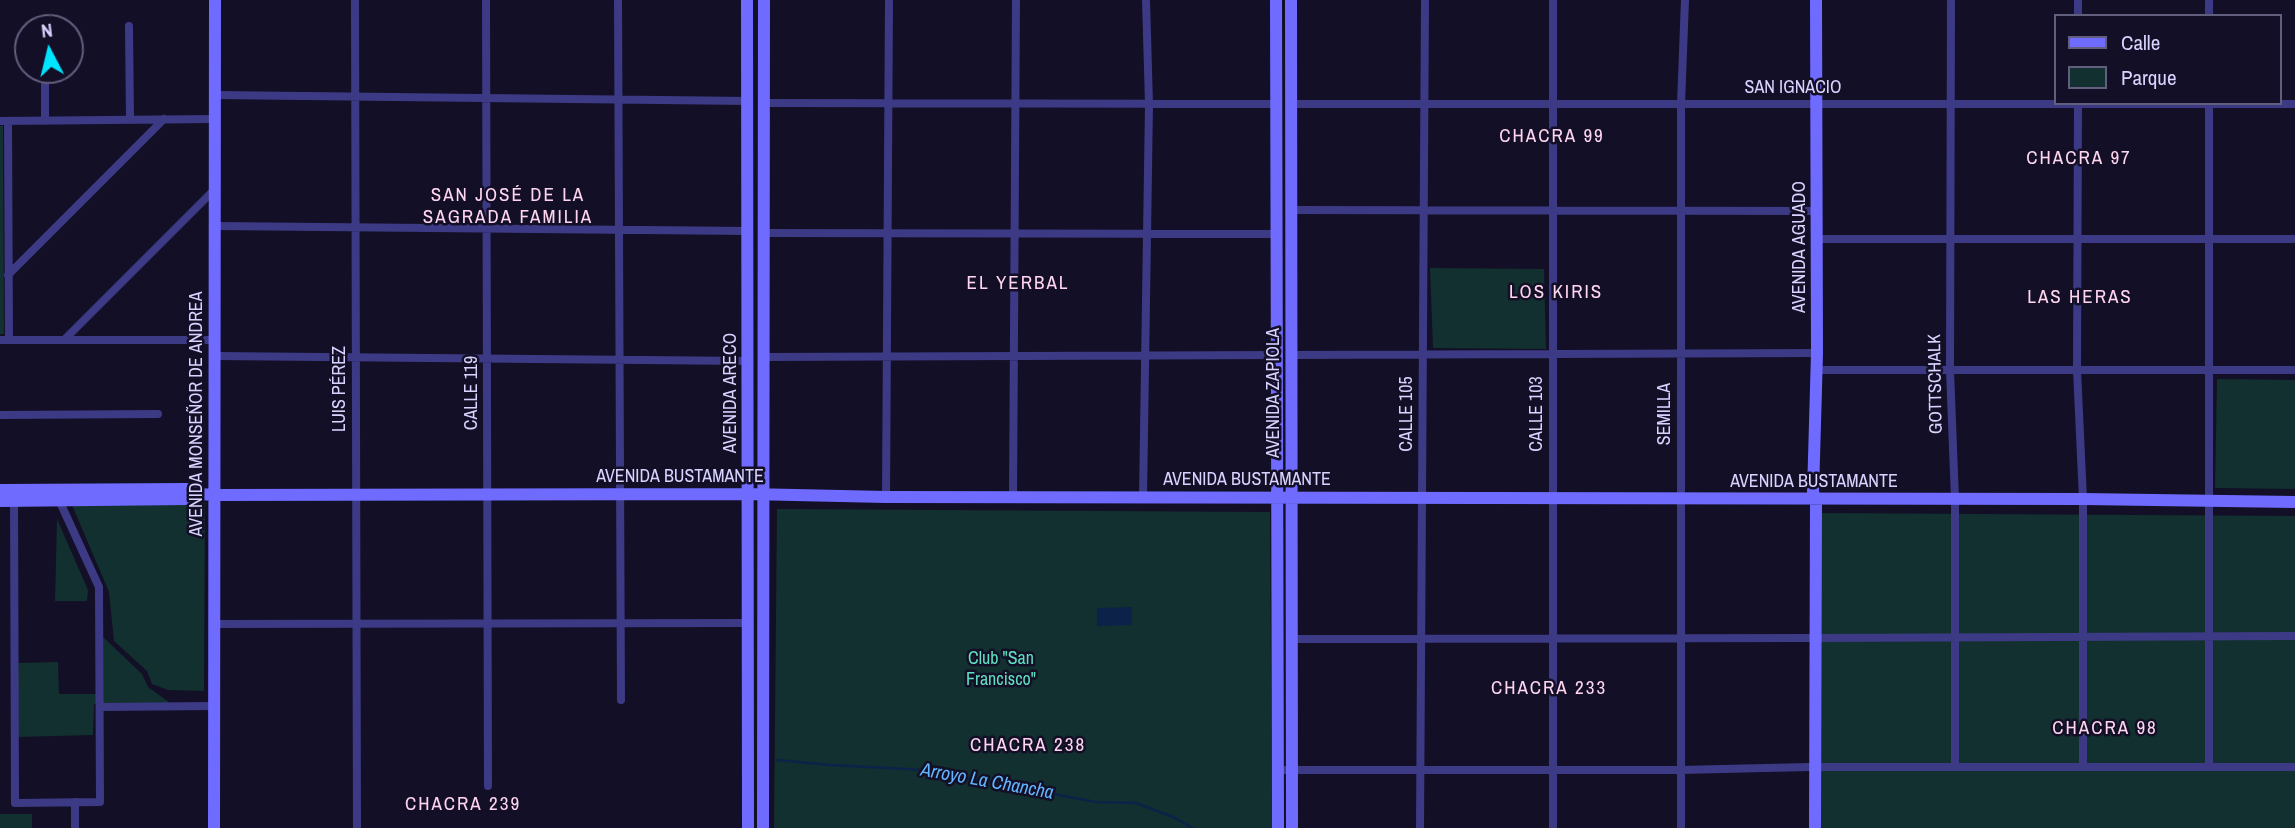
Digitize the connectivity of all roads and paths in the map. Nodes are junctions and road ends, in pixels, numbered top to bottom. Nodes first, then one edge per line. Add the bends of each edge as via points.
1 (215, 0) edge
2 (355, 0) edge
3 (486, 0) edge
4 (618, 0) edge
5 (747, 0) edge
6 (764, 0) edge
7 (889, 0) edge
8 (1016, 0) edge
9 (1146, 0) edge
10 (1276, 0) edge
11 (1291, 0) edge
12 (1425, 0) edge
13 (1553, 0) edge
14 (1685, 0) edge
15 (1816, 0) edge
16 (1951, 0) edge
17 (129, 26) dead end
18 (45, 84) edge
19 (215, 96) junction
20 (355, 97) junction
21 (487, 98) junction
22 (618, 100) junction
23 (749, 101) junction
24 (764, 103) junction
25 (889, 103) junction
26 (1017, 103) junction
27 (1149, 104) junction
28 (1276, 104) junction
29 (1291, 104) junction
30 (1425, 104) junction
31 (1553, 104) junction
32 (1681, 104) junction
33 (1816, 104) junction
34 (1950, 104) junction
35 (2054, 104) edge
36 (2078, 105) edge
37 (2209, 105) edge
38 (215, 119) junction
39 (130, 120) junction
40 (164, 120) junction
41 (4, 121) edge
42 (45, 121) junction
43 (215, 189) junction
44 (1292, 210) junction
45 (1424, 211) junction
46 (1553, 211) junction
47 (1681, 211) junction
48 (1818, 211) junction
49 (215, 226) junction
50 (356, 226) junction
51 (487, 229) junction
52 (619, 230) junction
53 (749, 231) junction
54 (764, 233) junction
55 (887, 233) junction
56 (1014, 233) junction
57 (1146, 233) junction
58 (1277, 233) junction
59 (1817, 239) junction
60 (1950, 239) junction
61 (2077, 239) junction
62 (2208, 239) junction
63 (2295, 239) edge
64 (8, 275) junction
65 (4, 340) edge
66 (64, 340) junction
67 (215, 340) junction
68 (1681, 353) junction
69 (1818, 353) junction
70 (1424, 354) junction
71 (1553, 354) junction
72 (1145, 355) junction
73 (1277, 355) junction
74 (1292, 355) junction
75 (215, 356) junction
76 (887, 356) junction
77 (1012, 356) junction
78 (356, 357) junction
79 (763, 357) junction
80 (487, 358) junction
81 (619, 360) junction
82 (749, 361) junction
83 (1817, 370) junction
84 (1950, 370) junction
85 (2077, 370) junction
86 (2208, 370) junction
87 (2295, 370) edge
88 (158, 414) dead end
89 (0, 415) edge
90 (0, 490) edge
91 (199, 494) junction
92 (620, 494) junction
93 (749, 494) junction
94 (14, 495) junction
95 (215, 495) junction
96 (356, 495) junction
97 (488, 495) junction
98 (763, 495) junction
99 (886, 497) junction
100 (1813, 497) junction
101 (1013, 498) junction
102 (1143, 498) junction
103 (1277, 498) junction
104 (1292, 498) junction
105 (1423, 498) junction
106 (1553, 499) junction
107 (1681, 499) junction
108 (1955, 499) junction
109 (2083, 499) junction
110 (60, 500) junction
111 (0, 501) edge
112 (2209, 501) junction
113 (2295, 502) edge
114 (620, 622) junction
115 (748, 623) junction
116 (214, 624) junction
117 (356, 624) junction
118 (488, 624) junction
119 (2295, 636) edge
120 (1955, 637) junction
121 (2083, 637) junction
122 (2210, 637) junction
123 (1553, 638) junction
124 (1681, 638) junction
125 (1812, 638) junction
126 (1292, 639) junction
127 (1422, 639) junction
128 (621, 700) dead end
129 (214, 706) junction
130 (100, 707) junction
131 (2209, 766) junction
132 (2295, 766) edge
133 (1812, 767) junction
134 (1955, 767) junction
135 (2083, 767) junction
136 (1292, 769) junction
137 (1278, 770) junction
138 (1421, 770) junction
139 (1552, 770) junction
140 (1680, 770) junction
141 (488, 786) dead end
142 (75, 802) junction
143 (75, 828) edge
144 (214, 828) edge
145 (357, 828) edge
146 (748, 828) edge
147 (763, 828) edge
148 (1278, 828) edge
149 (1292, 828) edge
150 (1420, 828) edge
151 (1552, 828) edge
152 (1681, 828) edge
153 (1809, 828) edge
154 (1815, 828) edge

1 - 19 main road, AVENIDA MONSEÑOR DE ANDREA
2 - 20 street, LUIS PÉREZ
3 - 21 street, CALLE 119
4 - 22 street
5 - 23 main road, AVENIDA ARECO
6 - 24 main road, AVENIDA ARECO
7 - 25 street
8 - 26 street
9 - 27 street
10 - 28 main road, AVENIDA ZAPIOLA
11 - 29 main road, AVENIDA ZAPIOLA
12 - 30 street, CALLE 105
13 - 31 street, CALLE 103
14 - 32 street, SEMILLA
15 - 33 main road, AVENIDA AGUADO
16 - 34 street, GOTTSCHALK
17 - 39 street
18 - 42 street
19 - 20 street
19 - 38 main road, AVENIDA MONSEÑOR DE ANDREA
20 - 21 street
20 - 50 street, LUIS PÉREZ
21 - 22 street
21 - 51 street, CALLE 119
22 - 23 street
22 - 52 street
23 - 53 main road, AVENIDA ARECO
24 - 25 street
24 - 54 main road, AVENIDA ARECO
25 - 26 street
25 - 55 street
26 - 27 street
26 - 56 street
27 - 28 street
27 - 57 street
28 - 58 main road, AVENIDA ZAPIOLA
29 - 30 street, SAN IGNACIO
29 - 44 main road, AVENIDA ZAPIOLA
30 - 31 street, SAN IGNACIO
30 - 45 street, CALLE 105
31 - 32 street, SAN IGNACIO
31 - 46 street, CALLE 103
32 - 33 street, SAN IGNACIO
32 - 47 street, SEMILLA
33 - 34 street, SAN IGNACIO
33 - 48 main road, AVENIDA AGUADO
34 - 35 street, SAN IGNACIO
34 - 60 street, GOTTSCHALK
36 - 61 street
37 - 62 street
38 - 40 street
38 - 43 main road, AVENIDA MONSEÑOR DE ANDREA
39 - 40 street
39 - 42 street
40 - 64 street
41 - 42 street
41 - 64 street
43 - 49 main road, AVENIDA MONSEÑOR DE ANDREA
43 - 66 street
44 - 45 street
44 - 74 main road, AVENIDA ZAPIOLA
45 - 46 street
45 - 70 street, CALLE 105
46 - 47 street
46 - 71 street, CALLE 103
47 - 48 street
47 - 68 street, SEMILLA
48 - 59 main road, AVENIDA AGUADO
49 - 50 street
49 - 67 main road, AVENIDA MONSEÑOR DE ANDREA
50 - 51 street
50 - 78 street, LUIS PÉREZ
51 - 52 street
51 - 80 street, CALLE 119
52 - 53 street
52 - 81 street
53 - 82 main road, AVENIDA ARECO
54 - 55 street
54 - 79 main road, AVENIDA ARECO
55 - 56 street
55 - 76 street
56 - 57 street
56 - 77 street
57 - 58 street
57 - 72 street
58 - 73 main road, AVENIDA ZAPIOLA
59 - 60 street
59 - 69 main road, AVENIDA AGUADO
60 - 61 street
60 - 84 street, GOTTSCHALK
61 - 62 street
61 - 85 street
62 - 63 street
62 - 86 street
64 - 65 street
65 - 66 street
66 - 67 street
67 - 75 main road, AVENIDA MONSEÑOR DE ANDREA
68 - 69 street
68 - 71 street
68 - 107 street, SEMILLA
69 - 83 main road, AVENIDA AGUADO
70 - 71 street
70 - 74 street
70 - 105 street, CALLE 105
71 - 106 street, CALLE 103
72 - 73 street
72 - 77 street
72 - 102 street
73 - 103 main road, AVENIDA ZAPIOLA
74 - 104 main road, AVENIDA ZAPIOLA
75 - 78 street
75 - 95 main road, AVENIDA MONSEÑOR DE ANDREA
76 - 77 street
76 - 79 street
76 - 99 street
77 - 101 street
78 - 80 street
78 - 96 street, LUIS PÉREZ
79 - 98 main road, AVENIDA ARECO
80 - 81 street
80 - 97 street, CALLE 119
81 - 82 street
81 - 92 street
82 - 93 main road, AVENIDA ARECO
83 - 84 street
83 - 100 main road, AVENIDA AGUADO
84 - 85 street
84 - 108 street, GOTTSCHALK
85 - 86 street
85 - 109 street
86 - 87 street
86 - 112 street
88 - 89 street
90 - 94 main road, AVENIDA BUSTAMANTE
91 - 94 main road, AVENIDA BUSTAMANTE via 187,488
91 - 95 main road, AVENIDA BUSTAMANTE
91 - 110 main road, AVENIDA BUSTAMANTE via 187,499
92 - 93 main road, AVENIDA BUSTAMANTE
92 - 97 main road, AVENIDA BUSTAMANTE
92 - 114 street
93 - 98 main road, AVENIDA BUSTAMANTE
93 - 115 main road, AVENIDA ARECO
94 - 110 main road, AVENIDA BUSTAMANTE
94 - 111 main road, AVENIDA BUSTAMANTE
94 - 142 street via 15,803
95 - 96 main road, AVENIDA BUSTAMANTE
95 - 116 main road, AVENIDA MONSEÑOR DE ANDREA
96 - 97 main road, AVENIDA BUSTAMANTE
96 - 117 street, LUIS PÉREZ
97 - 118 street, CALLE 119
98 - 99 main road, AVENIDA BUSTAMANTE
98 - 147 main road, AVENIDA ARECO
99 - 101 main road, AVENIDA BUSTAMANTE
100 - 107 main road, AVENIDA BUSTAMANTE
100 - 108 main road, AVENIDA BUSTAMANTE
100 - 125 main road, AVENIDA AGUADO
101 - 102 main road, AVENIDA BUSTAMANTE
102 - 103 main road, AVENIDA BUSTAMANTE
103 - 104 main road, AVENIDA BUSTAMANTE
103 - 137 main road, AVENIDA ZAPIOLA
104 - 105 main road, AVENIDA BUSTAMANTE
104 - 126 main road, AVENIDA ZAPIOLA
105 - 106 main road, AVENIDA BUSTAMANTE
105 - 127 street, CALLE 105
106 - 107 main road, AVENIDA BUSTAMANTE
106 - 123 street, CALLE 103
107 - 124 street, SEMILLA
108 - 109 main road, AVENIDA BUSTAMANTE
108 - 120 street, GOTTSCHALK
109 - 112 main road, AVENIDA BUSTAMANTE
109 - 121 street
110 - 130 street via 99,587
112 - 113 main road, AVENIDA BUSTAMANTE
112 - 122 street
114 - 115 street
114 - 118 street
114 - 128 street
115 - 146 main road, AVENIDA ARECO
116 - 117 street
116 - 129 main road, AVENIDA MONSEÑOR DE ANDREA
117 - 118 street
117 - 145 street, LUIS PÉREZ
118 - 141 street, CALLE 119
119 - 122 street
120 - 121 street
120 - 125 street
120 - 134 street, GOTTSCHALK
121 - 122 street
121 - 135 street
122 - 131 street
123 - 124 street
123 - 127 street
123 - 139 street, CALLE 103
124 - 125 street
124 - 140 street, SEMILLA
125 - 133 main road, AVENIDA AGUADO
126 - 127 street
126 - 136 main road, AVENIDA ZAPIOLA
127 - 138 street, CALLE 105
129 - 130 street
129 - 144 main road, AVENIDA MONSEÑOR DE ANDREA
130 - 142 street via 100,802
131 - 132 street
131 - 135 street
133 - 134 street
133 - 140 street
133 - 153 main road, AVENIDA AGUADO
133 - 154 main road, AVENIDA AGUADO
134 - 135 street
136 - 137 street
136 - 138 street
136 - 149 main road, AVENIDA ZAPIOLA
137 - 148 main road, AVENIDA ZAPIOLA
138 - 139 street
138 - 150 street, CALLE 105
139 - 140 street
139 - 151 street, CALLE 103
140 - 152 street, SEMILLA
142 - 143 street

